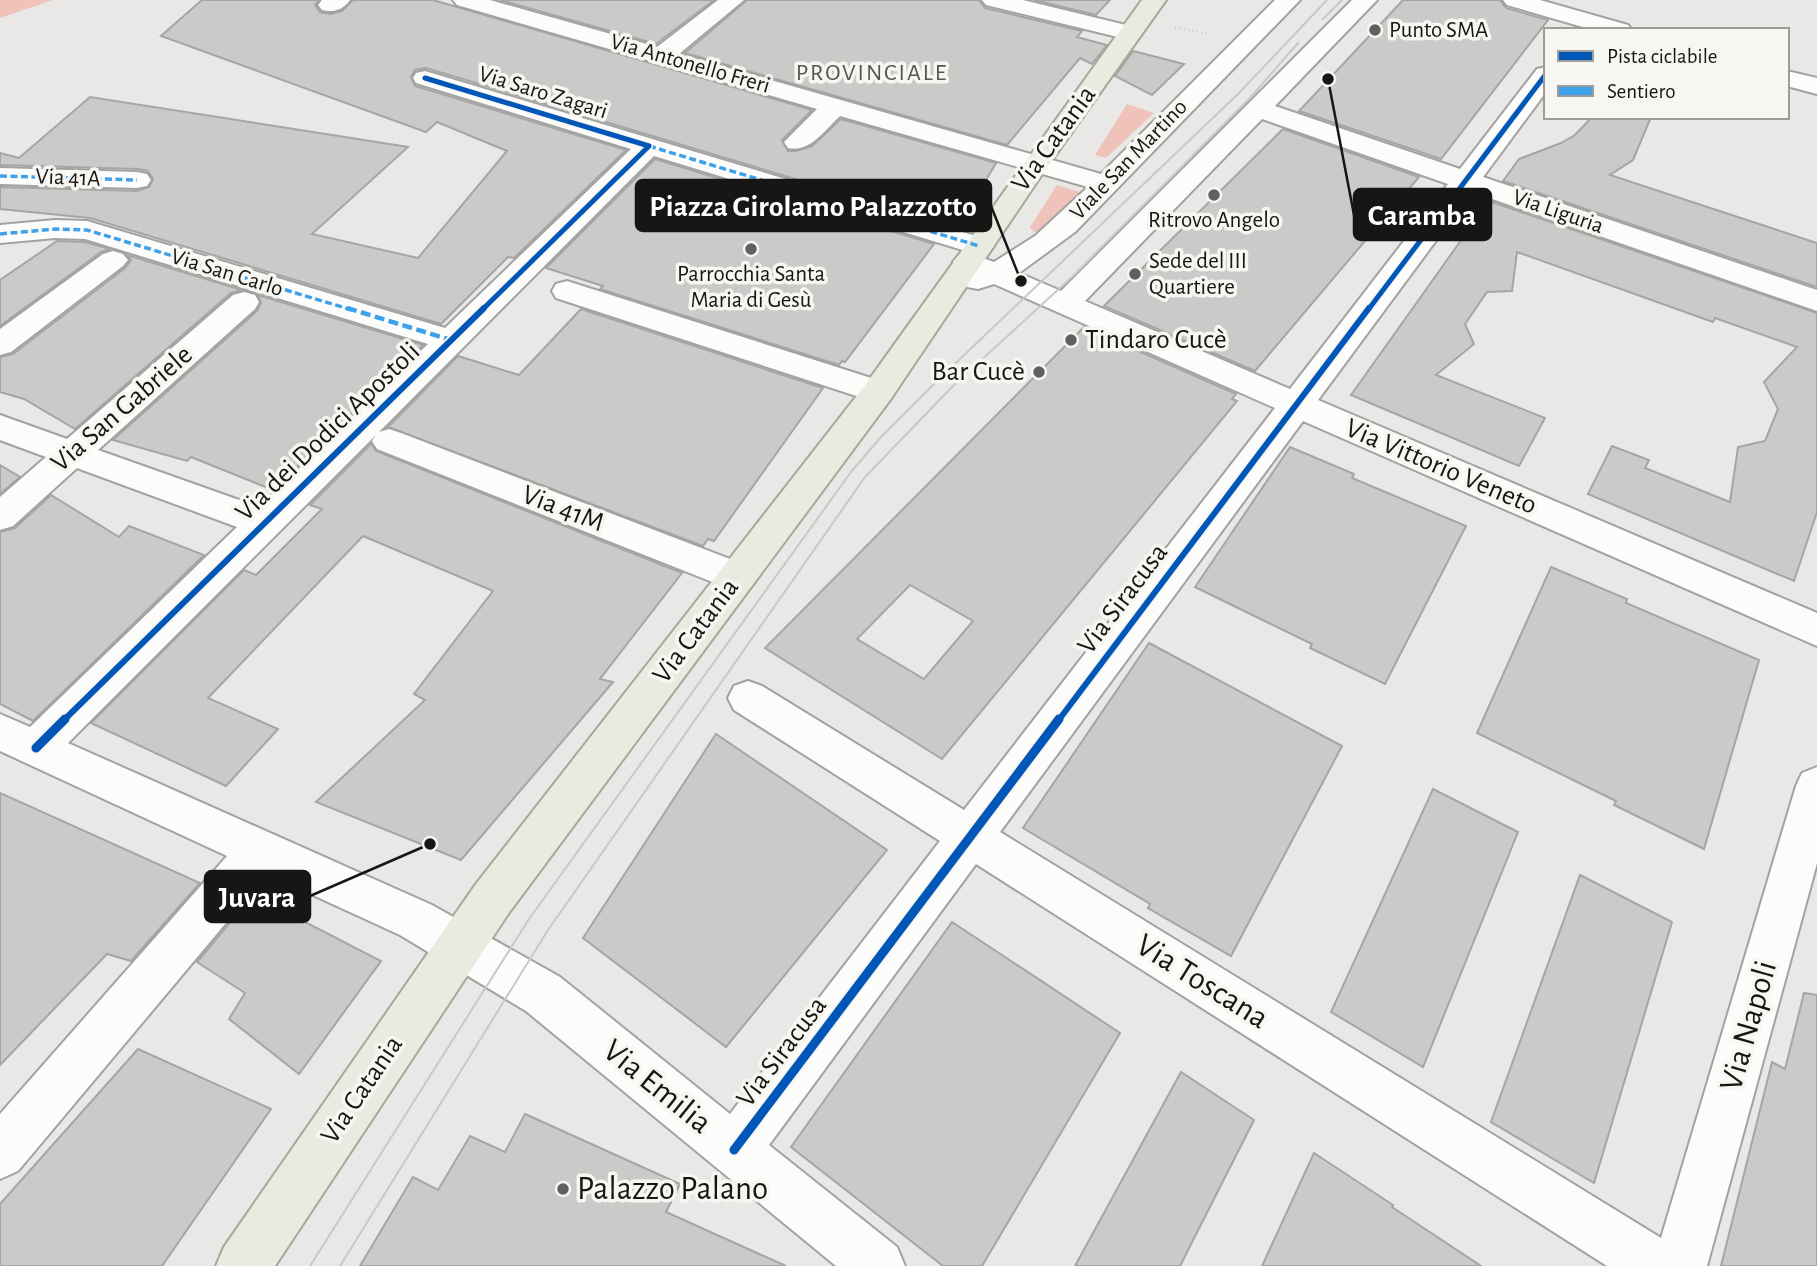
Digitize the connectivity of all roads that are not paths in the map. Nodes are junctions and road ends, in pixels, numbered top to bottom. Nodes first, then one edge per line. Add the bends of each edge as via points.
1 (465, 0) edge
2 (732, 0) edge
3 (995, 0) edge
4 (1154, 0) edge
5 (1289, 0) edge
6 (1365, 0) edge
7 (1516, 0) edge
8 (1601, 0) edge
9 (512, 9) edge
10 (1583, 25) edge
11 (1605, 28) edge
12 (1130, 33) junction
13 (660, 56) junction
14 (1544, 77) edge
15 (425, 78) road end
16 (1789, 79) edge
17 (1817, 86) edge
18 (835, 106) junction
19 (1258, 109) junction
20 (797, 142) dead end
21 (649, 146) junction
22 (1036, 164) junction
23 (0, 176) edge
24 (136, 180) dead end
25 (1465, 180) junction
26 (1106, 184) junction
27 (0, 234) edge
28 (113, 260) dead end
29 (973, 268) junction
30 (567, 291) dead end
31 (1817, 301) edge
32 (244, 302) dead end
33 (1065, 304) junction
34 (451, 340) junction
35 (0, 345) edge
36 (878, 392) junction
37 (1296, 404) junction
38 (0, 427) edge
39 (389, 441) dead end
40 (72, 453) junction
41 (0, 517) edge
42 (264, 523) junction
43 (738, 577) junction
44 (1817, 630) edge
45 (748, 698) dead end
46 (18, 740) edge
47 (1817, 786) edge
48 (970, 837) junction
49 (261, 849) junction
50 (461, 944) junction
51 (734, 1150) junction
52 (0, 1153) edge
53 (243, 1266) edge
54 (878, 1266) edge
55 (1656, 1266) edge
56 (1681, 1266) edge

1 - 9 street, Via Antonello Freri
2 - 13 street
3 - 12 street
4 - 12 main road, Via Catania
5 - 26 street, Viale San Martino via 1243,41
6 - 19 street, Viale San Martino
7 - 10 street
8 - 10 street
9 - 13 street, Via Antonello Freri
10 - 11 street
12 - 22 main road, Via Catania
13 - 18 street, Via Antonello Freri
14 - 25 street, Via Siracusa
15 - 21 street, Via Saro Zagari
16 - 17 street
18 - 20 street
18 - 22 street, Via Antonello Freri
19 - 25 street, Via Liguria
19 - 33 street, Viale San Martino
21 - 29 street, Via Saro Zagari
21 - 34 street, Via dei Dodici Apostoli
22 - 26 street, Via Antonello Freri
22 - 29 main road, Via Catania
23 - 24 street, Via 41A
25 - 31 street, Via Liguria
25 - 37 street, Via Siracusa
26 - 29 street, Viale San Martino via 1046,244
27 - 34 street, Via San Carlo via 87,230
28 - 35 street
29 - 33 street, Via Vittorio Veneto
29 - 36 main road, Via Catania
30 - 36 street
32 - 40 street, Via San Gabriele
33 - 37 street, Via Vittorio Veneto
34 - 42 street, Via dei Dodici Apostoli
36 - 43 main road, Via Catania
37 - 44 street, Via Vittorio Veneto
37 - 48 street, Via Siracusa
38 - 40 street
39 - 43 street, Via 41M
40 - 41 street, Via San Gabriele
40 - 42 street
42 - 46 street, Via dei Dodici Apostoli
43 - 50 main road, Via Catania
45 - 48 street, Via Toscana
46 - 49 street, Via Emilia
47 - 56 street, Via Napoli
48 - 51 street, Via Siracusa
48 - 55 street, Via Toscana
49 - 50 street, Via Emilia
49 - 52 street
50 - 51 street, Via Emilia via 542,995
50 - 53 main road, Via Catania
51 - 54 street, Via Emilia

